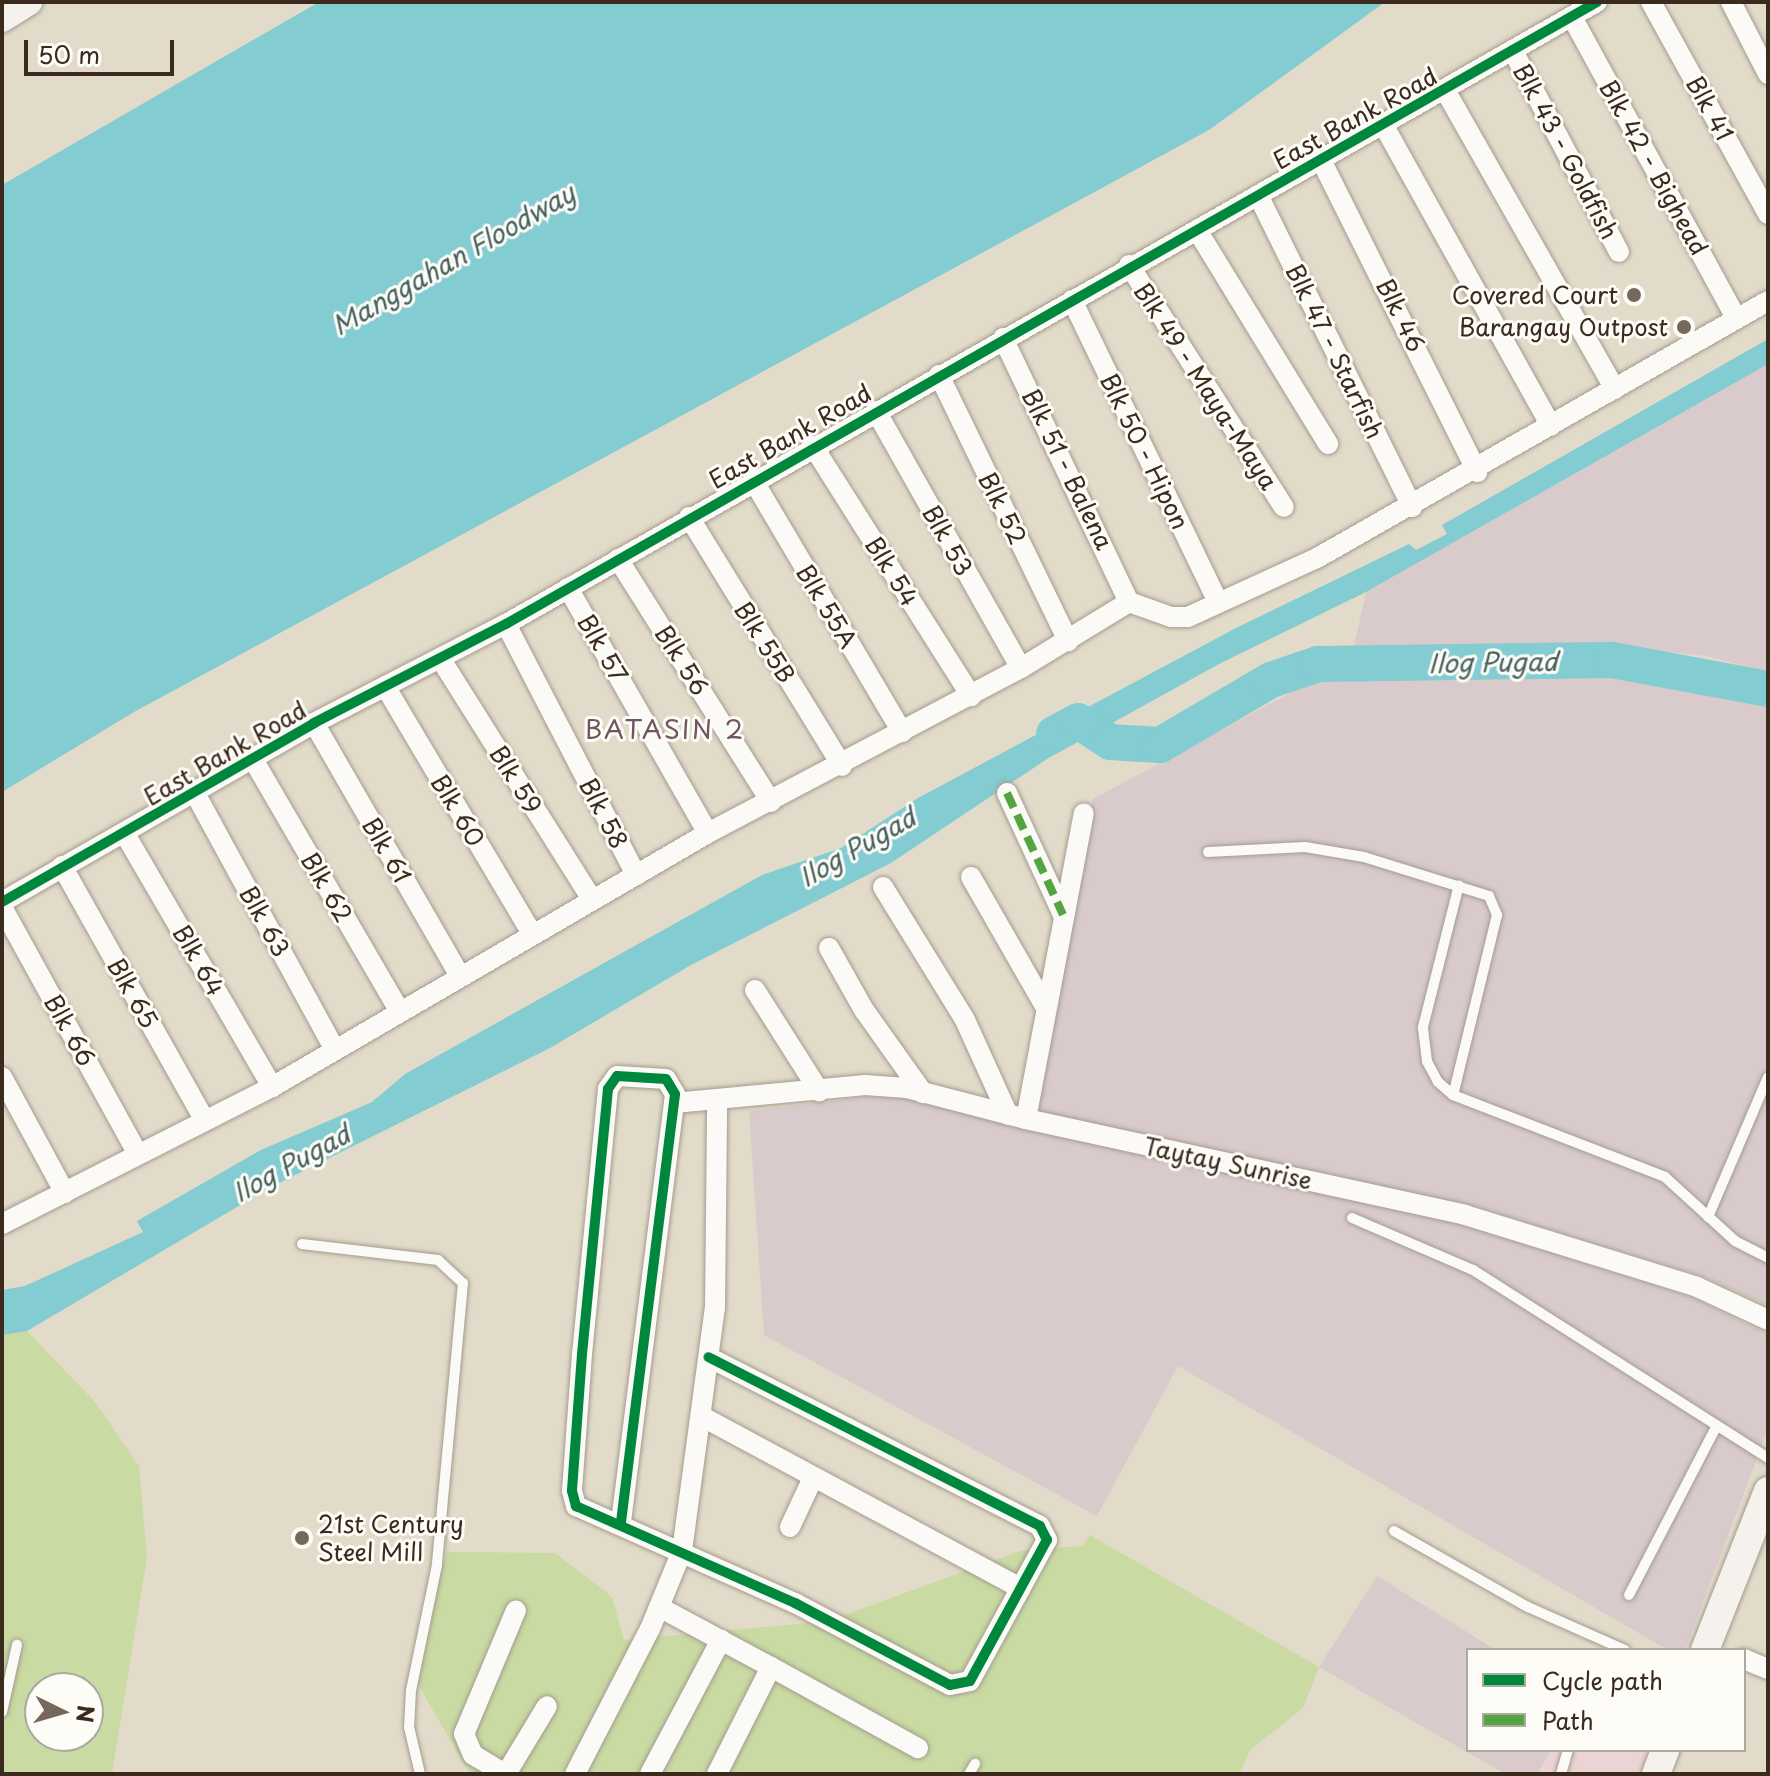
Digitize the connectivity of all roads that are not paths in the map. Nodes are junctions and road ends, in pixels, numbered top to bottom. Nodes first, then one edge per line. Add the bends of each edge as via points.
1 (28, 2) edge
2 (1597, 2) edge
3 (1651, 2) edge
4 (1731, 2) edge
5 (1572, 17) junction
6 (2, 18) edge
7 (1513, 51) junction
8 (1768, 74) edge
9 (1445, 90) junction
10 (1384, 126) junction
11 (1321, 160) junction
12 (1258, 195) junction
13 (1768, 214) edge
14 (1197, 230) junction
15 (1619, 252) dead end
16 (1129, 265) junction
17 (1072, 300) junction
18 (1768, 301) edge
19 (1736, 318) junction
20 (1003, 338) junction
21 (939, 375) junction
22 (1615, 389) junction
23 (876, 411) junction
24 (1551, 426) junction
25 (1328, 444) dead end
26 (813, 446) junction
27 (1477, 472) junction
28 (753, 480) junction
29 (1284, 507) dead end
30 (1412, 507) junction
31 (689, 517) junction
32 (618, 559) junction
33 (568, 588) junction
34 (1129, 602) junction
35 (1218, 602) junction
36 (506, 624) junction
37 (1068, 641) junction
38 (440, 658) junction
39 (1021, 668) junction
40 (385, 686) junction
41 (971, 696) junction
42 (314, 723) junction
43 (902, 732) junction
44 (254, 761) junction
45 (842, 766) junction
46 (1007, 793) dead end
47 (196, 795) junction
48 (771, 802) junction
49 (1084, 813) dead end
50 (708, 833) junction
51 (125, 834) junction
52 (1208, 852) dead end
53 (62, 866) junction
54 (636, 875) junction
55 (971, 877) dead end
56 (1459, 885) junction
57 (883, 887) dead end
58 (592, 899) junction
59 (2, 904) edge
60 (1063, 915) junction
61 (532, 934) junction
62 (829, 948) dead end
63 (460, 976) junction
64 (755, 990) dead end
65 (1046, 1008) junction
66 (400, 1012) junction
67 (334, 1048) junction
68 (2, 1077) edge
69 (1768, 1077) edge
70 (272, 1087) junction
71 (819, 1091) junction
72 (923, 1093) junction
73 (1453, 1095) junction
74 (717, 1102) junction
75 (674, 1103) junction
76 (1017, 1117) junction
77 (205, 1121) junction
78 (137, 1153) junction
79 (65, 1193) junction
80 (1708, 1217) junction
81 (1352, 1218) dead end
82 (2, 1224) edge
83 (302, 1244) dead end
84 (1768, 1258) edge
85 (1768, 1320) edge
86 (709, 1357) junction
87 (701, 1416) junction
88 (1716, 1427) junction
89 (1768, 1458) edge
90 (813, 1478) junction
91 (1768, 1491) edge
92 (621, 1522) junction
93 (790, 1527) dead end
94 (1760, 1530) edge
95 (1394, 1531) dead end
96 (682, 1551) junction
97 (1021, 1588) junction
98 (1629, 1595) dead end
99 (659, 1607) junction
100 (516, 1610) dead end
101 (721, 1640) junction
102 (17, 1645) dead end
103 (1620, 1648) edge
104 (1712, 1648) edge
105 (1746, 1660) edge
106 (771, 1667) junction
107 (1768, 1669) edge
108 (547, 1706) dead end
109 (2, 1712) edge
110 (918, 1748) dead end
111 (1567, 1752) edge
112 (1664, 1752) edge
113 (420, 1774) edge
114 (506, 1774) edge
115 (575, 1774) edge
116 (650, 1774) edge
117 (717, 1774) edge
118 (1561, 1774) edge
119 (1656, 1774) edge

1 - 6 main road
2 - 5 street, East Bank Road
3 - 13 street, Blk 41
4 - 8 street
5 - 7 street, East Bank Road
5 - 19 street, Blk 42 - Bighead
7 - 9 street, East Bank Road
7 - 15 street, Blk 43 - Goldfish
9 - 10 street, East Bank Road
9 - 22 street
10 - 11 street, East Bank Road
10 - 24 street
11 - 12 street, East Bank Road
11 - 27 street, Blk 46
12 - 14 street, East Bank Road
12 - 30 street, Blk 47 - Starfish
14 - 16 street, East Bank Road
14 - 25 street
16 - 17 street, East Bank Road
16 - 29 street, Blk 49 - Maya-Maya
17 - 20 street, East Bank Road
17 - 35 street, Blk 50 - Hipon
18 - 19 street
19 - 22 street
20 - 21 street, East Bank Road
20 - 34 street, Blk 51 - Balena
21 - 23 street, East Bank Road
21 - 37 street, Blk 52
22 - 24 street
23 - 26 street, East Bank Road
23 - 39 street, Blk 53
24 - 27 street
26 - 28 street, East Bank Road
26 - 41 street, Blk 54
27 - 30 street
28 - 31 street, East Bank Road
28 - 43 street, Blk 55A
30 - 35 street via 1317,558
31 - 32 street, East Bank Road
31 - 45 street, Blk 55B
32 - 33 street, East Bank Road
32 - 48 street, Blk 56
33 - 36 street, East Bank Road
33 - 50 street, Blk 57
34 - 35 street via 1180,618
34 - 37 street
36 - 38 street, East Bank Road
36 - 54 street, Blk 58
37 - 39 street
38 - 40 street, East Bank Road
38 - 58 street, Blk 59
39 - 41 street
40 - 42 street, East Bank Road
40 - 61 street, Blk 60
41 - 43 street
42 - 44 street, East Bank Road
42 - 63 street, Blk 61
43 - 45 street
44 - 47 street, East Bank Road
44 - 66 street, Blk 62
45 - 48 street
46 - 60 street
47 - 51 street, East Bank Road
47 - 67 street, Blk 63
48 - 50 street
49 - 60 street
50 - 54 street
51 - 53 street, East Bank Road
51 - 70 street, Blk 64
52 - 56 lane via 1305,847
53 - 59 street, East Bank Road
53 - 77 street, Blk 65
54 - 58 street
55 - 65 street
56 - 73 lane via 1423,1027 1427,1061 1438,1082
56 - 73 lane via 1489,896 1497,915
57 - 76 street
58 - 61 street
59 - 78 street, Blk 66
60 - 65 street
61 - 63 street
62 - 72 street via 864,1010
63 - 66 street
64 - 71 street
65 - 76 street
66 - 67 street
67 - 70 street
68 - 79 street
69 - 80 lane
70 - 77 street
71 - 72 street, Taytay Sunrise via 888,1084
71 - 74 street, Taytay Sunrise
72 - 76 street, Taytay Sunrise
73 - 80 lane via 1665,1177
74 - 75 street, Taytay Sunrise
74 - 86 street via 715,1308
75 - 92 street
75 - 92 street via 673,1084 666,1079 617,1076 609,1083 572,1491 576,1506
76 - 85 street, Taytay Sunrise via 1465,1215 1697,1287
77 - 78 street
78 - 79 street
79 - 82 street
80 - 84 lane via 1735,1241
81 - 88 lane via 1473,1270
83 - 113 lane via 438,1260 463,1283 437,1565 411,1690 409,1727
86 - 87 street
86 - 97 street via 1040,1526 1047,1540
87 - 90 street
87 - 96 street
88 - 89 lane
88 - 98 lane
90 - 93 street
90 - 97 street
91 - 94 main road
92 - 96 street
94 - 104 main road
95 - 103 lane via 1528,1607
96 - 97 street via 795,1603 950,1685 970,1681
96 - 99 street
99 - 101 street
99 - 115 street
100 - 114 street via 464,1734 473,1755
101 - 106 street
101 - 116 street
102 - 109 lane
105 - 107 street
106 - 110 street
106 - 117 street
108 - 114 street
111 - 118 lane
112 - 119 main road

